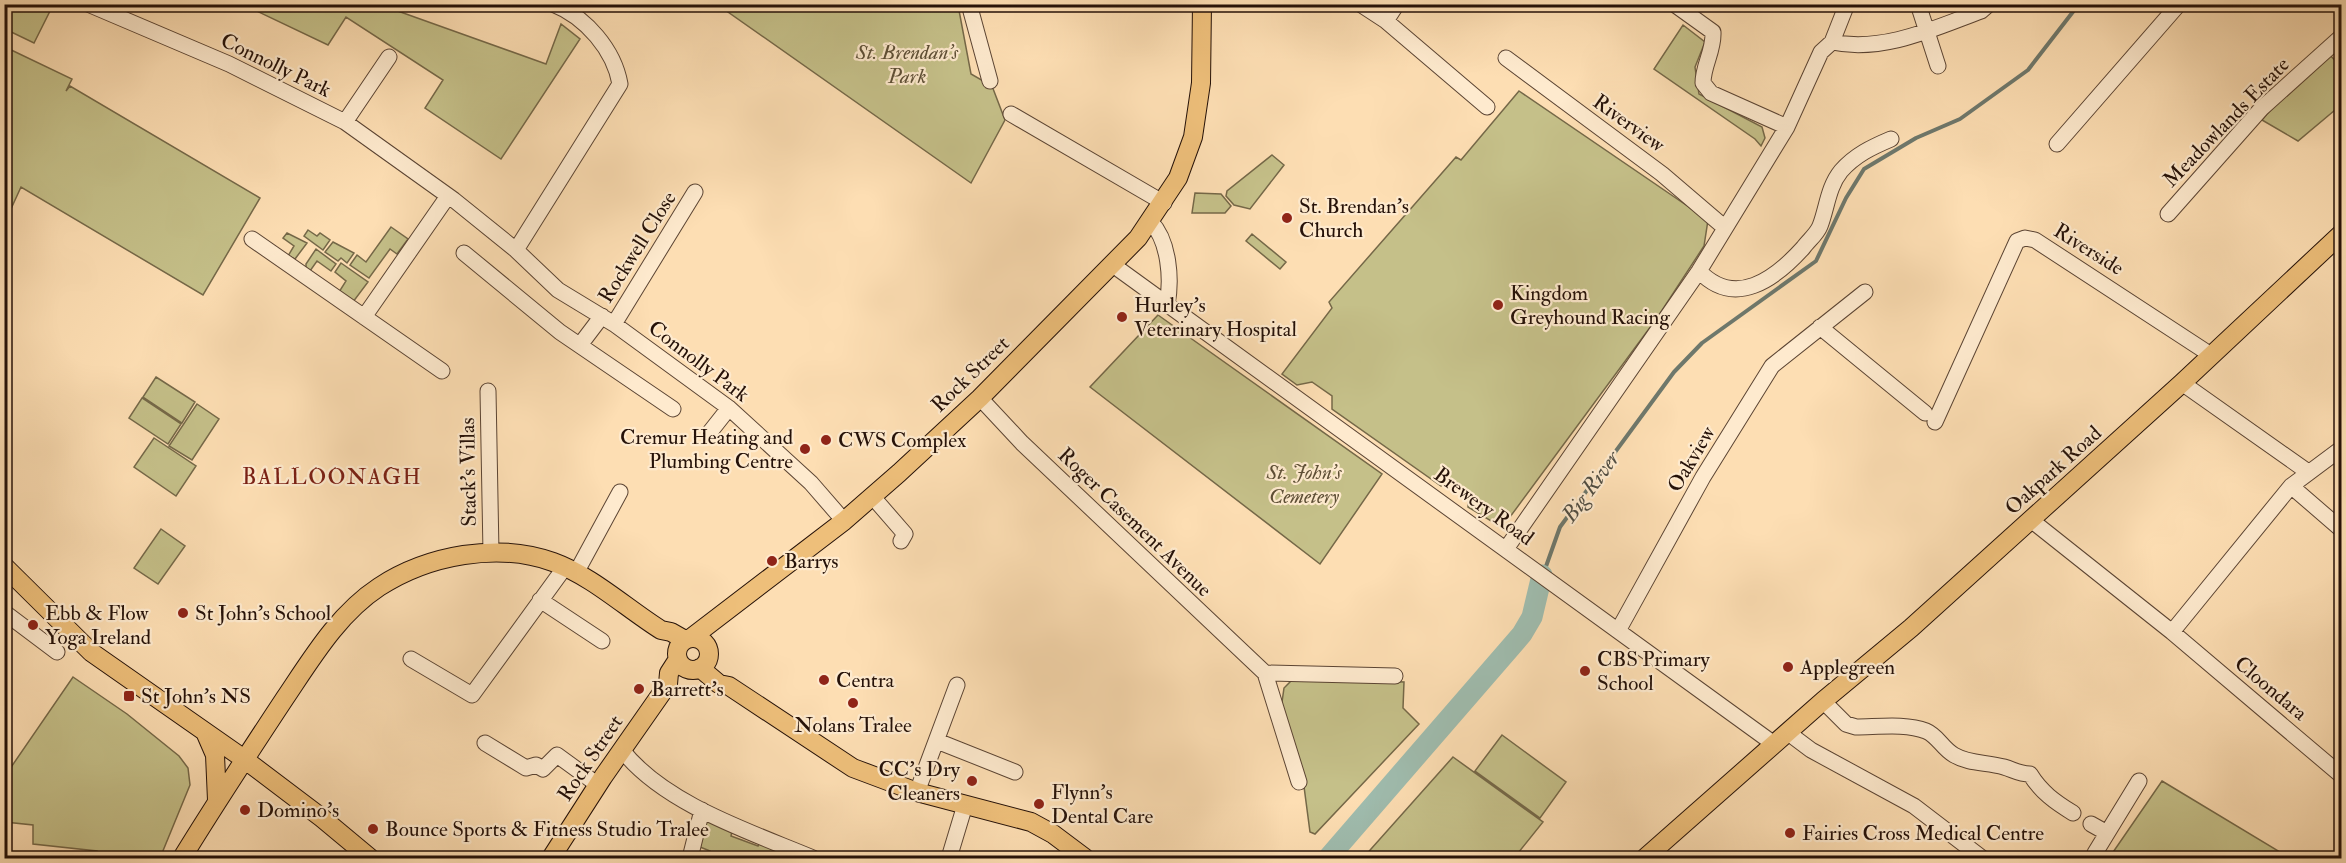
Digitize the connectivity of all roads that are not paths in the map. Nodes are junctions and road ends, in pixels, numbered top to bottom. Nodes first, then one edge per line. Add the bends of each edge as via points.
1 (88, 4) edge
2 (553, 4) edge
3 (969, 4) edge
4 (1202, 4) edge
5 (1360, 4) edge
6 (1397, 4) edge
7 (1674, 4) edge
8 (1847, 4) edge
9 (1918, 4) edge
10 (1989, 4) edge
11 (2179, 4) edge
12 (1386, 21) junction
13 (1927, 31) junction
14 (2342, 36) edge
15 (1833, 42) junction
16 (389, 57) dead end
17 (1506, 58) dead end
18 (1938, 66) dead end
19 (990, 81) dead end
20 (1487, 107) dead end
21 (1011, 114) dead end
22 (345, 122) junction
23 (1787, 127) junction
24 (1891, 139) dead end
25 (2057, 144) dead end
26 (695, 192) dead end
27 (448, 196) junction
28 (1164, 203) junction
29 (2168, 214) dead end
30 (1151, 222) junction
31 (1724, 227) junction
32 (2342, 233) edge
33 (252, 239) dead end
34 (516, 250) junction
35 (464, 253) dead end
36 (1113, 265) junction
37 (1699, 271) junction
38 (1865, 291) dead end
39 (1167, 305) junction
40 (364, 317) junction
41 (608, 320) junction
42 (1820, 327) junction
43 (580, 345) junction
44 (2211, 355) junction
45 (442, 371) dead end
46 (2182, 383) junction
47 (488, 391) dead end
48 (980, 398) junction
49 (729, 408) junction
50 (673, 409) dead end
51 (710, 432) dead end
52 (2342, 448) edge
53 (2308, 472) junction
54 (2290, 486) junction
55 (620, 492) dead end
56 (872, 496) junction
57 (2031, 520) junction
58 (844, 521) junction
59 (2342, 530) edge
60 (901, 541) dead end
61 (1506, 549) junction
62 (491, 553) junction
63 (570, 570) junction
64 (6, 572) edge
65 (540, 600) junction
66 (4, 612) edge
67 (1619, 629) junction
68 (2172, 632) junction
69 (602, 641) dead end
70 (57, 652) dead end
71 (692, 653) junction
72 (411, 660) dead end
73 (1266, 673) junction
74 (1395, 676) dead end
75 (957, 685) dead end
76 (1823, 701) junction
77 (205, 732) junction
78 (1780, 738) junction
79 (938, 741) junction
80 (485, 743) dead end
81 (622, 750) junction
82 (244, 759) junction
83 (1015, 772) dead end
84 (2342, 776) edge
85 (2139, 781) dead end
86 (1299, 782) dead end
87 (598, 785) junction
88 (917, 792) junction
89 (218, 801) junction
90 (965, 805) junction
91 (702, 810) junction
92 (2073, 813) dead end
93 (2091, 824) dead end
94 (2107, 833) junction
95 (2095, 853) dead end
96 (182, 858) edge
97 (370, 858) edge
98 (551, 858) edge
99 (690, 858) edge
100 (813, 858) edge
101 (950, 858) edge
102 (1085, 858) edge
103 (1645, 858) edge
104 (1982, 858) edge

1 - 22 street, Connolly Park via 229,64
2 - 34 street via 584,21 618,71 620,84
3 - 19 street
4 - 28 main road, Rock Street via 1198,113 1185,162
5 - 12 street
6 - 12 street
7 - 23 street via 1713,32 1714,44 1703,72 1703,83 1711,93
8 - 15 street
9 - 13 street
10 - 13 street via 1982,11
11 - 25 street
12 - 20 street
13 - 15 street via 1873,45
13 - 18 street
14 - 29 street, Meadowlands Estate via 2261,109
15 - 23 street via 1821,52
16 - 22 street, Connolly Park
17 - 31 street, Riverview via 1662,174
21 - 28 street
22 - 27 street, Connolly Park
23 - 31 street
24 - 37 street via 1862,152 1840,172 1828,195 1819,228 1787,266 1761,283 1740,289 1714,285
26 - 41 street, Rockwell Close
27 - 34 street, Connolly Park
27 - 40 street
28 - 30 main road, Rock Street
30 - 36 main road, Rock Street
30 - 39 street via 1166,248
31 - 37 street
32 - 44 main road, Oakpark Road
33 - 40 street
34 - 41 street, Connolly Park via 558,290
35 - 43 street
36 - 39 street, Brewery Road
36 - 48 main road, Rock Street
37 - 61 street
38 - 42 street, Oakview
39 - 61 street, Brewery Road
40 - 45 street
41 - 43 street, Rockwell Close
41 - 49 street, Connolly Park
42 - 44 street, Riverside via 1930,417 2017,241 2025,237
42 - 67 street, Oakview via 1772,366 1703,477
43 - 50 street
44 - 46 main road, Oakpark Road
46 - 53 street
46 - 57 main road, Oakpark Road
47 - 62 street, Stack's Villas
48 - 56 main road, Rock Street
48 - 73 street, Roger Casement Avenue via 1022,444
49 - 51 street
49 - 58 street, Connolly Park via 811,483
52 - 53 street
53 - 54 street
54 - 59 street
54 - 68 street
55 - 63 street
56 - 58 main road, Rock Street
56 - 60 street via 905,534
57 - 68 street, Cloondara
57 - 76 main road, Oakpark Road
58 - 71 main road, Rock Street via 741,598 714,623 704,626
61 - 67 street, Brewery Road
62 - 63 main road via 538,558
62 - 82 main road via 431,564 378,588 327,637
63 - 65 street
63 - 71 main road
64 - 77 main road via 91,652
65 - 69 street
65 - 72 street via 472,695
66 - 70 street
67 - 78 street, Brewery Road
68 - 84 street, Cloondara
71 - 81 main road, Rock Street via 669,673 668,684
71 - 88 main road via 725,676 729,686 853,768
73 - 74 street
73 - 86 street, Roger Casement Avenue
75 - 79 street
76 - 78 main road, Oakpark Road
76 - 92 street via 1846,724 1923,730 1934,735 1953,755 2030,774 2052,800
77 - 82 main road
77 - 89 main road via 215,755
78 - 103 main road, Oakpark Road
78 - 104 street via 1811,750 1914,806
79 - 83 street
79 - 88 street
80 - 87 street via 526,768 536,765 543,769 557,755
81 - 87 main road, Rock Street
81 - 91 street via 645,774
82 - 89 main road
82 - 97 main road
85 - 94 street
87 - 98 main road, Rock Street
88 - 90 main road
89 - 96 main road
90 - 101 street
90 - 102 main road via 1031,822
91 - 99 street
91 - 100 street
93 - 94 street
94 - 95 street

